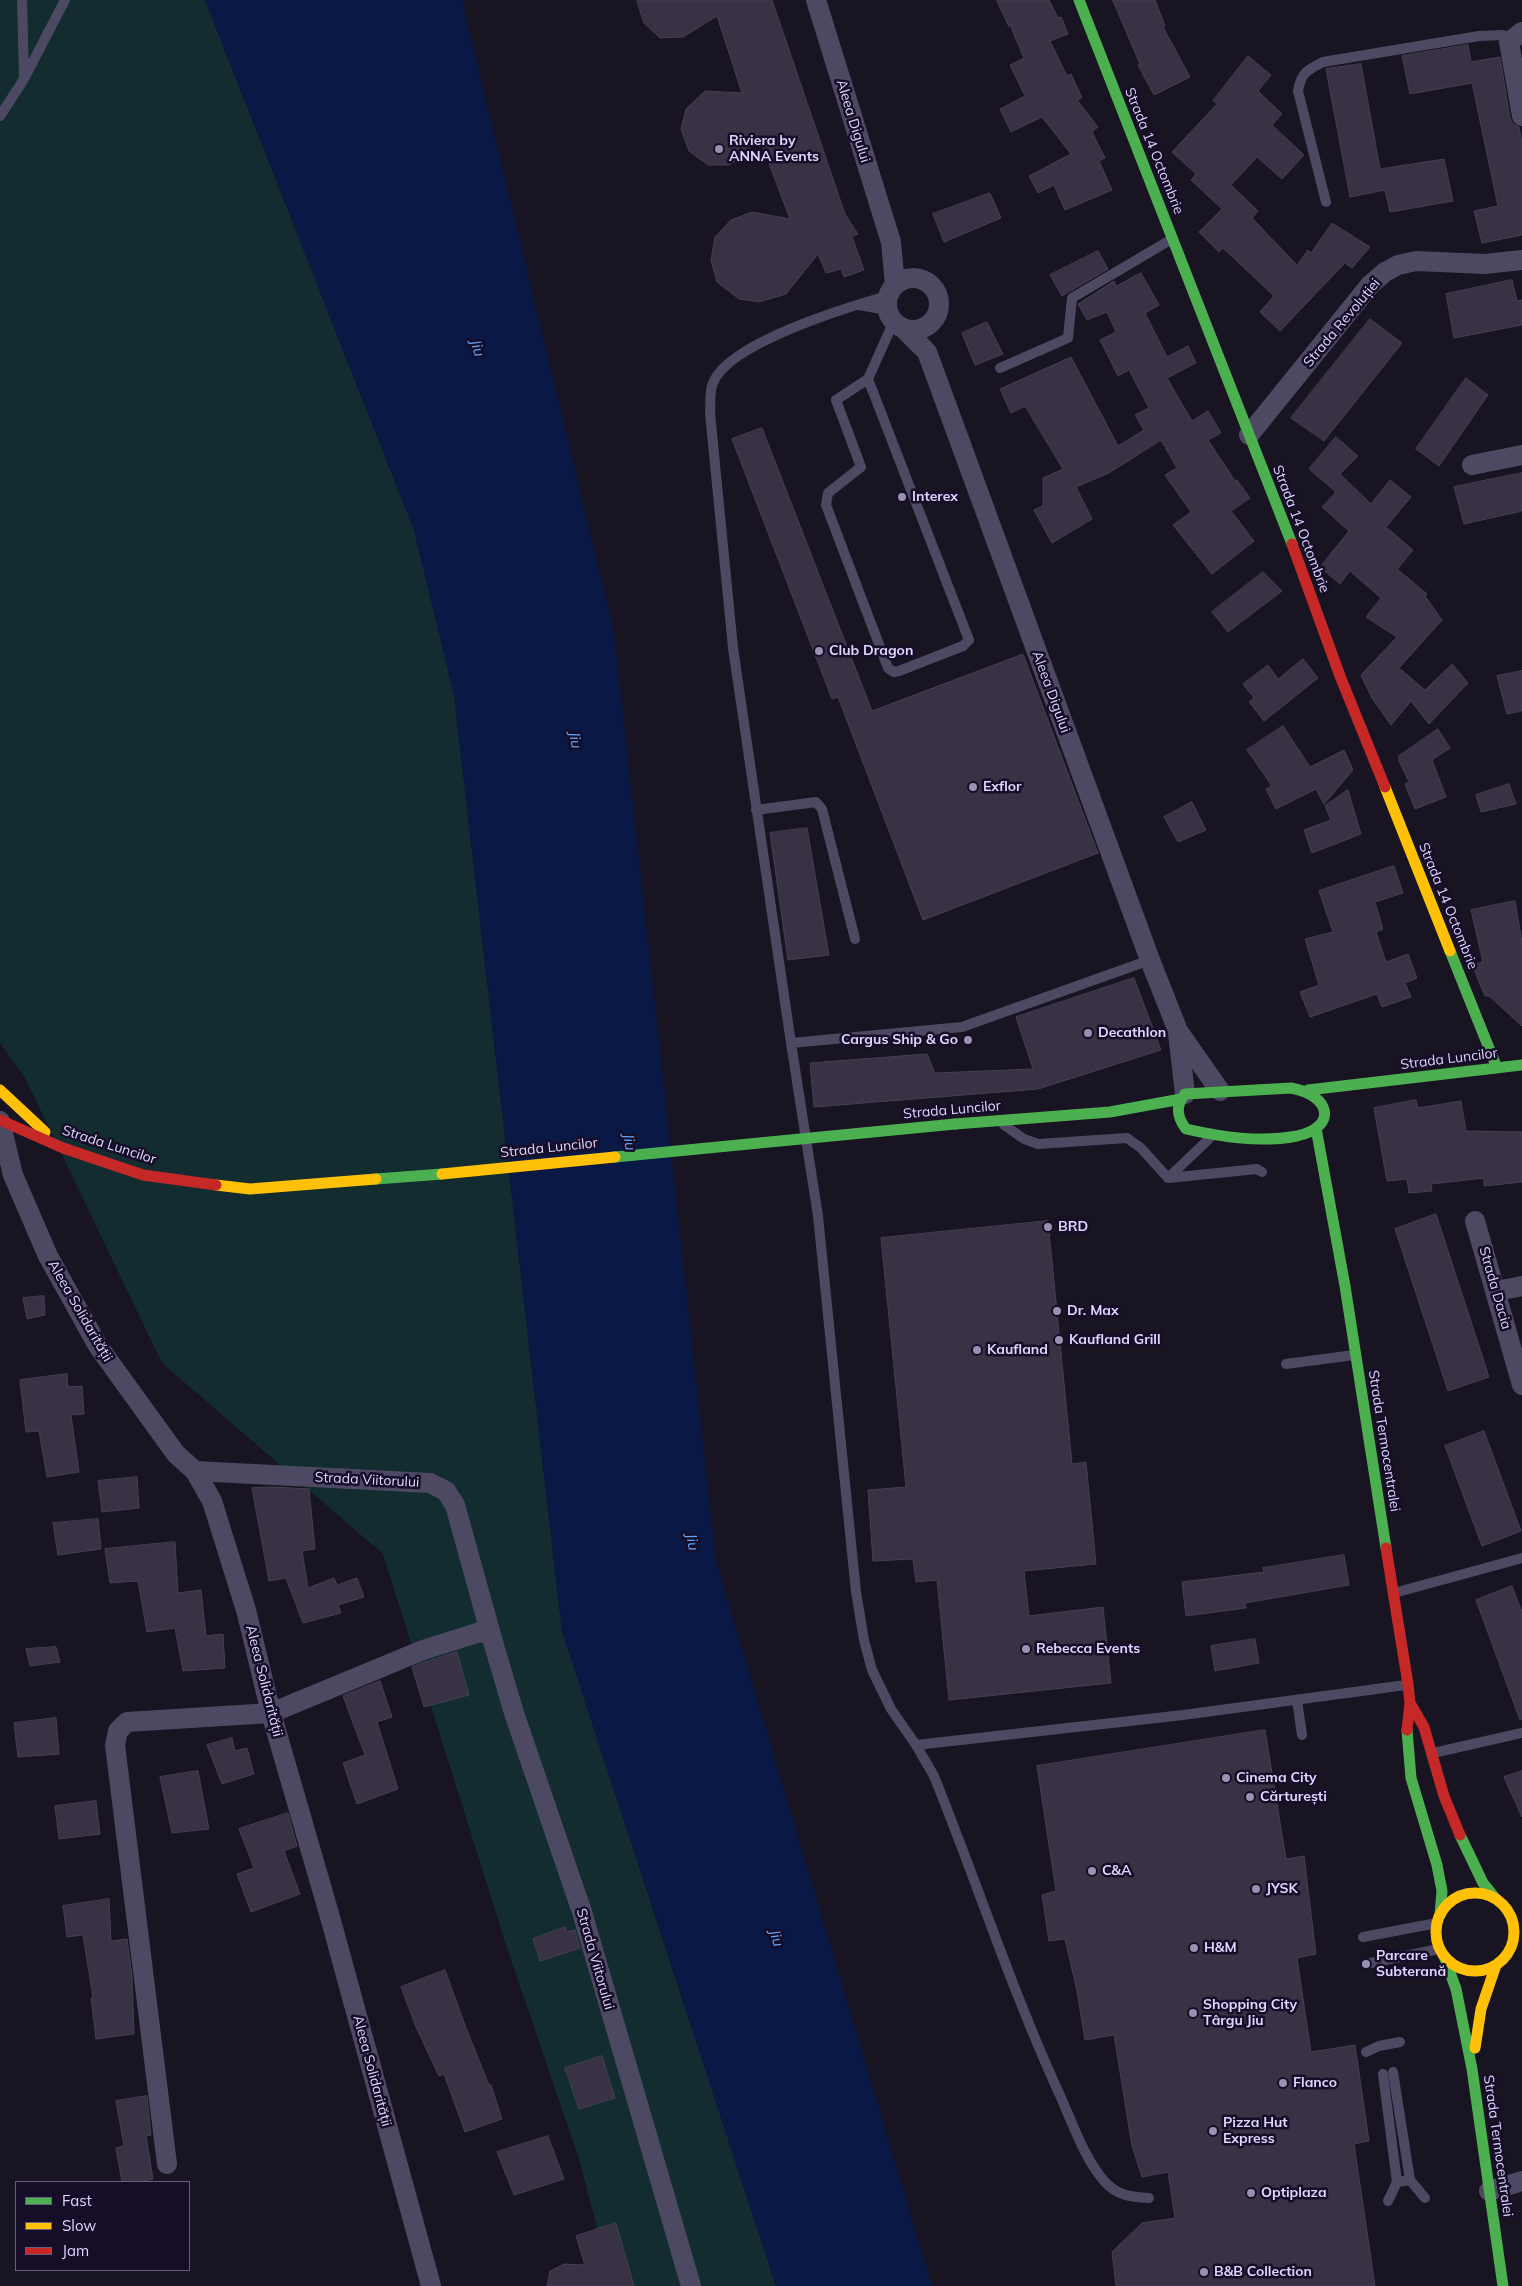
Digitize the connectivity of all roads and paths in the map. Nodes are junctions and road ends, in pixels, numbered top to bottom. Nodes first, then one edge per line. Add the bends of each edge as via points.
1 (22, 0) edge
2 (65, 0) edge
3 (816, 0) edge
4 (1078, 0) edge
5 (1516, 37) edge
6 (24, 79) junction
7 (0, 116) edge
8 (1522, 116) edge
9 (1326, 202) dead end
10 (1173, 238) junction
11 (891, 242) junction
12 (1522, 260) edge
13 (921, 279) junction
14 (893, 309) junction
15 (939, 312) junction
16 (927, 352) junction
17 (1000, 368) dead end
18 (868, 379) junction
19 (1249, 435) junction
20 (1522, 455) edge
21 (1472, 465) dead end
22 (756, 810) junction
23 (854, 939) dead end
24 (1150, 960) junction
25 (1178, 1031) junction
26 (790, 1043) junction
27 (1522, 1064) edge
28 (1497, 1068) junction
29 (1380, 1082) junction
30 (0, 1090) edge
31 (1220, 1090) junction
32 (1308, 1090) junction
33 (1183, 1096) junction
34 (1348, 1098) dead end
35 (1110, 1112) junction
36 (1138, 1118) dead end
37 (0, 1120) edge
38 (997, 1120) junction
39 (1167, 1125) dead end
40 (1316, 1128) junction
41 (1186, 1129) junction
42 (1213, 1135) junction
43 (1273, 1137) junction
44 (63, 1148) junction
45 (1297, 1148) dead end
46 (1312, 1166) dead end
47 (1262, 1172) dead end
48 (1168, 1178) junction
49 (1327, 1184) junction
50 (1475, 1221) dead end
51 (1522, 1286) edge
52 (1497, 1291) junction
53 (1355, 1355) junction
54 (1286, 1364) dead end
55 (1522, 1385) edge
56 (195, 1471) junction
57 (1522, 1558) edge
58 (1393, 1593) junction
59 (490, 1635) junction
60 (1408, 1684) junction
61 (1297, 1700) junction
62 (1410, 1703) junction
63 (272, 1713) junction
64 (1522, 1733) edge
65 (1302, 1735) dead end
66 (916, 1745) junction
67 (1433, 1753) junction
68 (1498, 1901) junction
69 (1522, 1907) edge
70 (1438, 1919) junction
71 (1363, 1936) dead end
72 (1522, 1951) edge
73 (1442, 1952) junction
74 (1501, 1961) junction
75 (1366, 1964) dead end
76 (1400, 2042) dead end
77 (1366, 2052) dead end
78 (1472, 2069) junction
79 (167, 2164) dead end
80 (1410, 2180) junction
81 (1522, 2180) edge
82 (1397, 2182) junction
83 (1489, 2191) junction
84 (1149, 2198) dead end
85 (1425, 2198) dead end
86 (1388, 2201) dead end
87 (431, 2286) edge
88 (692, 2286) edge
89 (1503, 2286) edge

1 - 6 lane
2 - 6 lane
3 - 11 street, Aleea Digului
4 - 10 main road, Strada 14 Octombrie
5 - 8 street
5 - 9 lane via 1479,36 1323,62 1309,69 1300,78 1298,91
6 - 7 lane
10 - 17 lane via 1072,298 1068,338
10 - 19 main road, Strada 14 Octombrie
11 - 13 street, Aleea Digului
11 - 14 street, Aleea Digului
12 - 19 street, Strada Revoluției via 1485,264 1416,261 1385,272 1370,285
13 - 14 street via 907,278
13 - 15 street via 933,286 940,298
14 - 15 street via 919,331 932,324
14 - 16 street, Aleea Digului
14 - 18 lane
14 - 22 lane via 856,305 759,343 730,360 713,382 710,413 731,628
15 - 16 street
16 - 24 street, Aleea Digului
18 - 18 lane via 836,400 861,467 828,493 826,505 888,668 899,672 963,646 969,640
19 - 28 main road, Strada 14 Octombrie via 1340,676
20 - 21 street
22 - 23 lane via 816,802 822,809
22 - 26 lane
24 - 25 street, Aleea Digului
24 - 26 lane via 962,1027
25 - 31 street, Aleea Digului
25 - 33 street, Aleea Digului
26 - 66 lane via 818,1216 856,1592 864,1640 872,1670 891,1709
27 - 28 main road, Strada Luncilor
28 - 29 main road, Strada Luncilor
29 - 32 main road, Strada Luncilor
29 - 34 main road, Strada Luncilor
30 - 44 main road
31 - 32 main road, Strada Luncilor
31 - 33 main road, Strada Luncilor
32 - 40 main road via 1328,1108
33 - 35 main road, Strada Luncilor
33 - 41 main road via 1177,1114
35 - 36 main road, Strada Luncilor
35 - 38 main road, Strada Luncilor
37 - 44 main road, Strada Luncilor
37 - 56 street, Aleea Solidarității via 17,1184 48,1256 94,1338 176,1454
38 - 44 main road, Strada Luncilor, bridge via 442,1174 250,1188 143,1175
38 - 48 lane via 1024,1139 1038,1144 1127,1138 1141,1148
39 - 41 main road
40 - 43 main road via 1296,1135
40 - 49 main road, Strada Termocentralei
41 - 42 main road
42 - 43 main road
42 - 48 lane
43 - 45 main road
46 - 49 main road
47 - 48 lane via 1257,1169
49 - 53 main road, Strada Termocentralei
50 - 52 street, Strada Dacia
51 - 52 street
52 - 55 street, Strada Dacia
53 - 54 lane
53 - 58 main road, Strada Termocentralei
56 - 59 street, Strada Viitorului via 430,1483 446,1491 454,1505
56 - 63 street, Aleea Solidarității via 212,1501 244,1601
57 - 58 lane
58 - 60 main road, Strada Termocentralei
59 - 63 street via 480,1632 423,1650
59 - 88 street, Strada Viitorului via 582,1912
60 - 61 lane
60 - 62 main road, Strada Termocentralei
61 - 65 lane
61 - 66 lane
62 - 67 main road, Strada Termocentralei via 1424,1727
62 - 70 main road, Strada Termocentralei via 1406,1736 1410,1778 1437,1864 1442,1891
63 - 79 street via 127,1722 118,1731 115,1745
63 - 87 street, Aleea Solidarității
64 - 67 lane
66 - 84 lane via 937,1784 1014,1985 1088,2156 1105,2182 1124,2197
67 - 68 main road, Strada Termocentralei via 1456,1828 1483,1883
68 - 69 main road
68 - 70 main road via 1467,1894 1456,1898
68 - 74 main road via 1509,1913 1514,1936
70 - 71 lane
70 - 73 main road via 1436,1932
72 - 74 main road
73 - 74 main road via 1452,1964 1474,1971 1486,1970
73 - 75 lane
73 - 78 main road, Strada Termocentralei via 1456,1989
74 - 78 main road, Strada Termocentralei via 1481,2009
76 - 77 lane
78 - 83 main road, Strada Termocentralei
80 - 82 lane
80 - 82 lane via 1388,2073
80 - 85 lane
81 - 83 street
82 - 86 lane
83 - 89 main road, Strada Termocentralei

